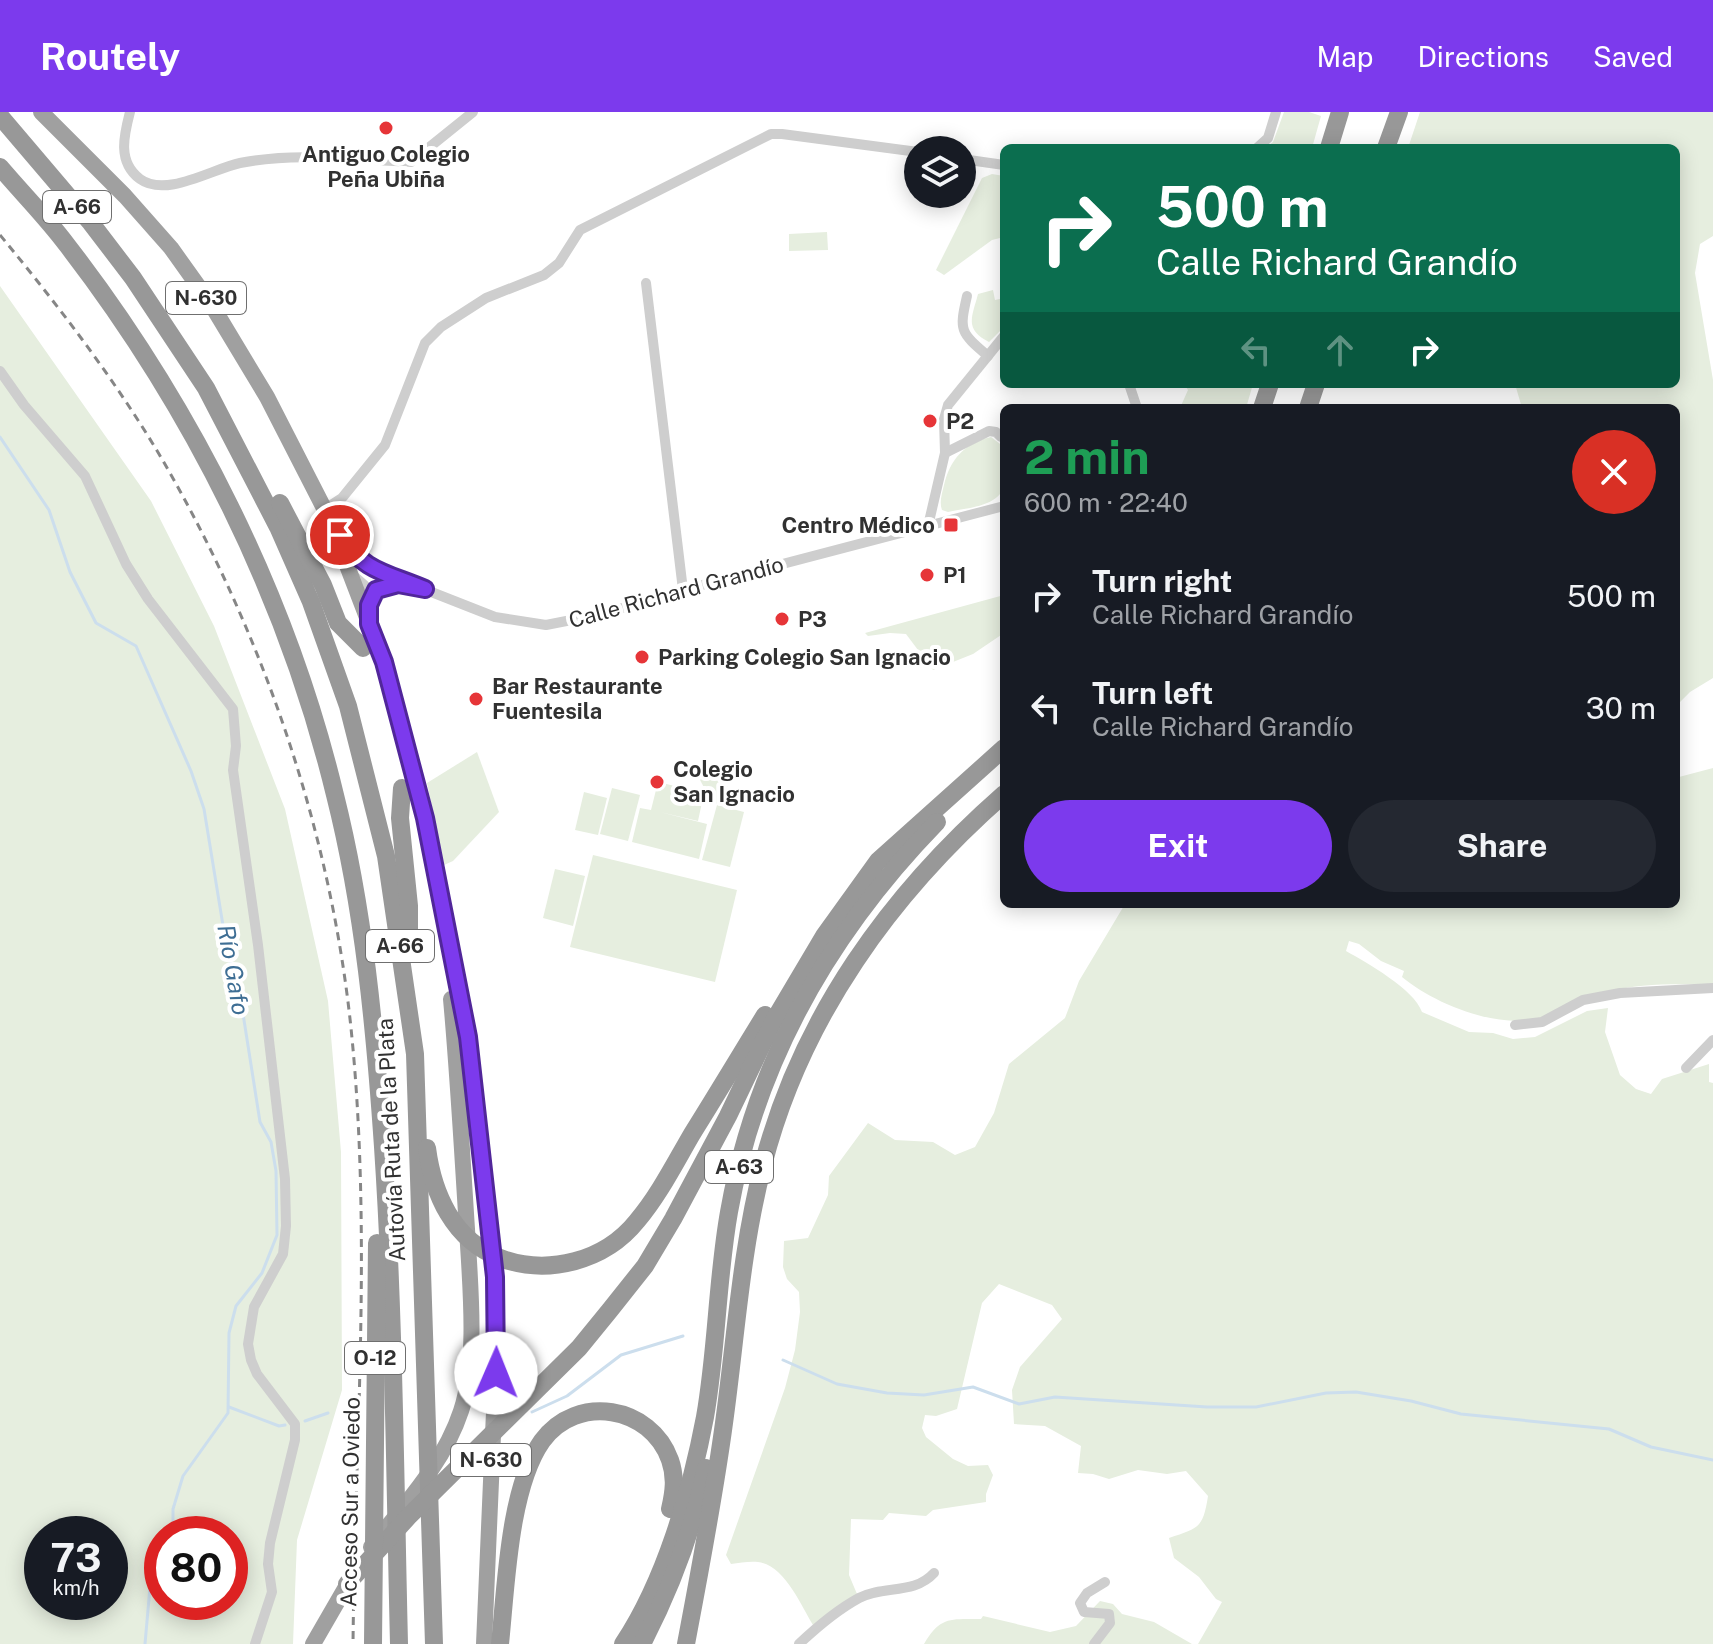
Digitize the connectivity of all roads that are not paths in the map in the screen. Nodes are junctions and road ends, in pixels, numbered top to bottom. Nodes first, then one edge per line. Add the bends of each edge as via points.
1 (41, 112) edge
2 (130, 112) edge
3 (473, 112) edge
4 (1276, 112) edge
5 (1340, 112) edge
6 (1399, 112) edge
7 (0, 116) edge
8 (1261, 144) edge
9 (1330, 144) edge
10 (1387, 144) edge
11 (904, 150) edge
12 (976, 161) edge
13 (1000, 164) edge
14 (0, 167) edge
15 (646, 283) dead end
16 (967, 296) dead end
17 (1000, 341) edge
18 (988, 356) junction
19 (0, 371) edge
20 (206, 388) junction
21 (1000, 436) edge
22 (945, 453) junction
23 (1000, 504) edge
24 (326, 513) junction
25 (928, 526) junction
26 (383, 573) junction
27 (353, 577) junction
28 (425, 589) junction
29 (376, 590) junction
30 (683, 590) junction
31 (369, 624) junction
32 (363, 648) dead end
33 (1000, 752) edge
34 (1000, 764) edge
35 (402, 788) dead end
36 (1000, 798) edge
37 (878, 861) junction
38 (442, 898) junction
39 (406, 985) junction
40 (1713, 988) edge
41 (1515, 1025) dead end
42 (1713, 1040) edge
43 (415, 1054) junction
44 (1686, 1068) dead end
45 (378, 1073) junction
46 (732, 1344) junction
47 (934, 1573) dead end
48 (1105, 1582) dead end
49 (347, 1584) junction
50 (316, 1638) edge
51 (255, 1644) edge
52 (373, 1644) edge
53 (399, 1644) edge
54 (434, 1644) edge
55 (484, 1644) edge
56 (500, 1644) edge
57 (623, 1644) edge
58 (642, 1644) edge
59 (686, 1644) edge
60 (799, 1644) edge
61 (1094, 1644) edge

1 - 24 highway, N-630 via 125,196 211,304 267,397
2 - 3 street via 123,143 126,159 142,181 159,186 239,163 313,157 411,162
4 - 8 street
5 - 9 highway
6 - 10 highway
7 - 20 highway, Autovía Ruta de la Plata / A-66 via 133,278
11 - 24 street via 771,134 580,230 559,263 544,275 486,298 425,343 385,445
12 - 13 street
14 - 45 highway, Autovía Ruta de la Plata / A-66 via 67,244 145,356 198,445 278,616 314,714 336,797 355,892
15 - 30 street
16 - 18 street via 962,332
17 - 18 street
18 - 22 street via 948,405
19 - 51 street via 85,476 148,599 233,709 233,770 285,1179 283,1254 254,1307 248,1344 257,1374 295,1424 270,1543 272,1592
20 - 32 highway via 232,420 282,508 338,623
20 - 39 highway, Autovía Ruta de la Plata / A-66 via 278,527 341,686 386,856
21 - 22 street via 989,431
22 - 25 street
23 - 25 street, Calle Richard Grandío
24 - 26 street, Calle Richard Grandío via 352,554
24 - 27 highway, N-630
25 - 30 street, Calle Richard Grandío
26 - 27 street
26 - 28 street, Calle Richard Grandío
27 - 29 street
27 - 31 highway, N-630
28 - 29 street, Calle Richard Grandío via 398,584
28 - 30 street, Calle Richard Grandío via 495,617 546,625
29 - 31 street
31 - 38 highway, N-630 via 384,662
33 - 37 highway
34 - 57 highway, A-63 via 878,886 804,996 778,1050 755,1105 729,1213 705,1416 690,1477 653,1590
35 - 39 highway via 409,906
36 - 46 highway, A-63 via 948,844 883,920 830,999 801,1057 763,1164
37 - 43 highway via 807,948 647,1208 620,1239 588,1257 552,1265 506,1260 481,1248 452,1219 434,1185
37 - 49 highway via 824,936 773,1022 645,1266 579,1348
38 - 49 highway, N-630 via 462,1125 470,1291 467,1386 440,1456
38 - 55 highway, N-630 via 468,1037 495,1277
39 - 43 highway, Autovía Ruta de la Plata / A-66
40 - 41 street via 1595,997 1542,1022
42 - 44 street
43 - 54 highway, Autovía Ruta de la Plata / A-66
45 - 52 highway, Acceso Sur a Oviedo / O-12
45 - 53 highway, Autovía Ruta de la Plata / A-66 via 388,1227
46 - 58 highway via 701,1495 669,1589
46 - 59 highway, A-63 via 713,1498
47 - 60 street via 911,1588 860,1597
48 - 61 street via 1080,1603 1084,1612 1109,1614 1110,1623
49 - 50 highway, N-630
56 - 57 highway via 514,1527 533,1458 556,1427 603,1411 631,1416 654,1433 674,1475 666,1529

